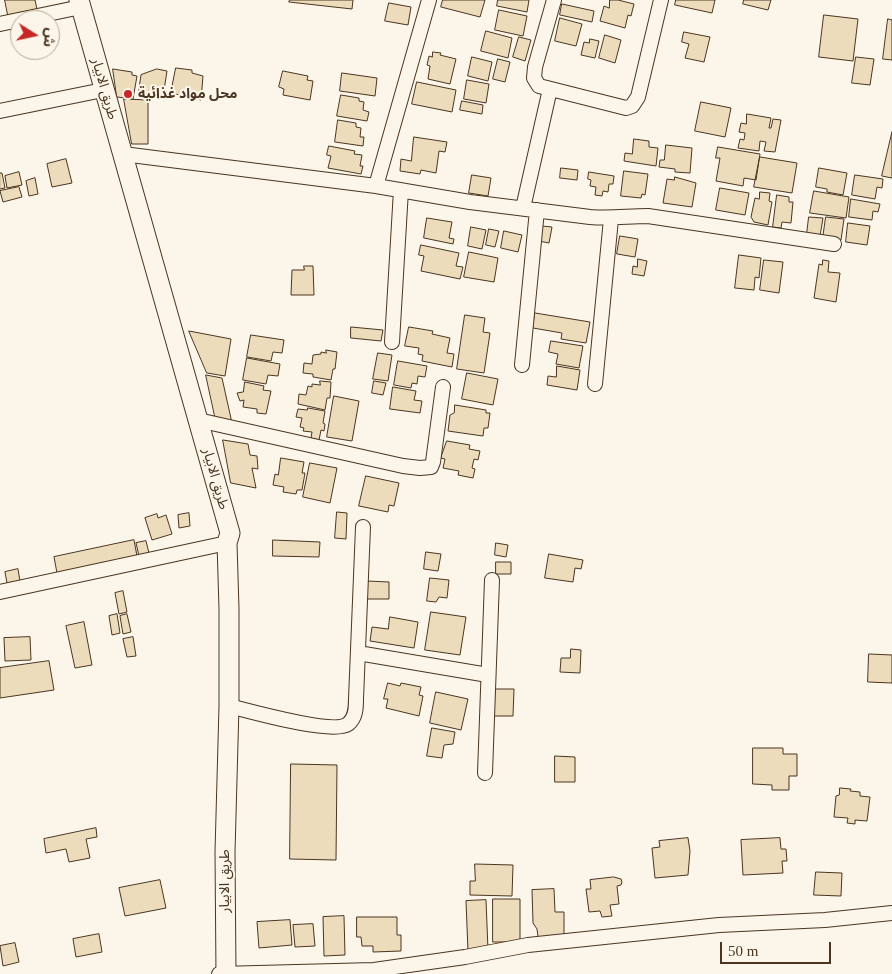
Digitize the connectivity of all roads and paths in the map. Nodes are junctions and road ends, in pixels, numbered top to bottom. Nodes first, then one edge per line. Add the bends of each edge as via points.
1 (429, 0) edge
2 (554, 0) edge
3 (661, 0) edge
4 (80, 4) edge
5 (0, 24) edge
6 (550, 89) junction
7 (103, 90) junction
8 (0, 111) edge
9 (123, 154) junction
10 (376, 186) junction
11 (401, 190) junction
12 (530, 209) junction
13 (610, 219) junction
14 (834, 244) dead end
15 (392, 342) dead end
16 (522, 365) dead end
17 (596, 384) dead end
18 (443, 387) dead end
19 (198, 420) junction
20 (363, 526) dead end
21 (227, 543) junction
22 (492, 580) dead end
23 (0, 592) edge
24 (358, 653) junction
25 (488, 675) junction
26 (229, 706) junction
27 (485, 773) dead end
28 (892, 913) edge
29 (223, 974) edge

1 - 10 street
2 - 6 street via 534,78 539,86
3 - 6 street via 638,97 632,106 626,108
4 - 5 street
4 - 7 main road, طريق الابيار
6 - 12 street
7 - 8 street
7 - 9 main road, طريق الابيار
9 - 10 street
9 - 19 main road, طريق الابيار
10 - 11 street
11 - 12 street
11 - 15 street
12 - 13 street
12 - 16 street
13 - 14 street via 648,216
13 - 17 street
18 - 19 street via 432,466 426,468 402,466
19 - 21 main road, طريق الابيار via 230,533
20 - 24 street
21 - 23 street
21 - 26 main road, طريق الابيار
22 - 25 street
24 - 25 street
24 - 26 street via 355,712 346,726 331,728
25 - 27 street
26 - 29 main road, طريق الابيار
28 - 29 street via 719,925 538,944 374,970

